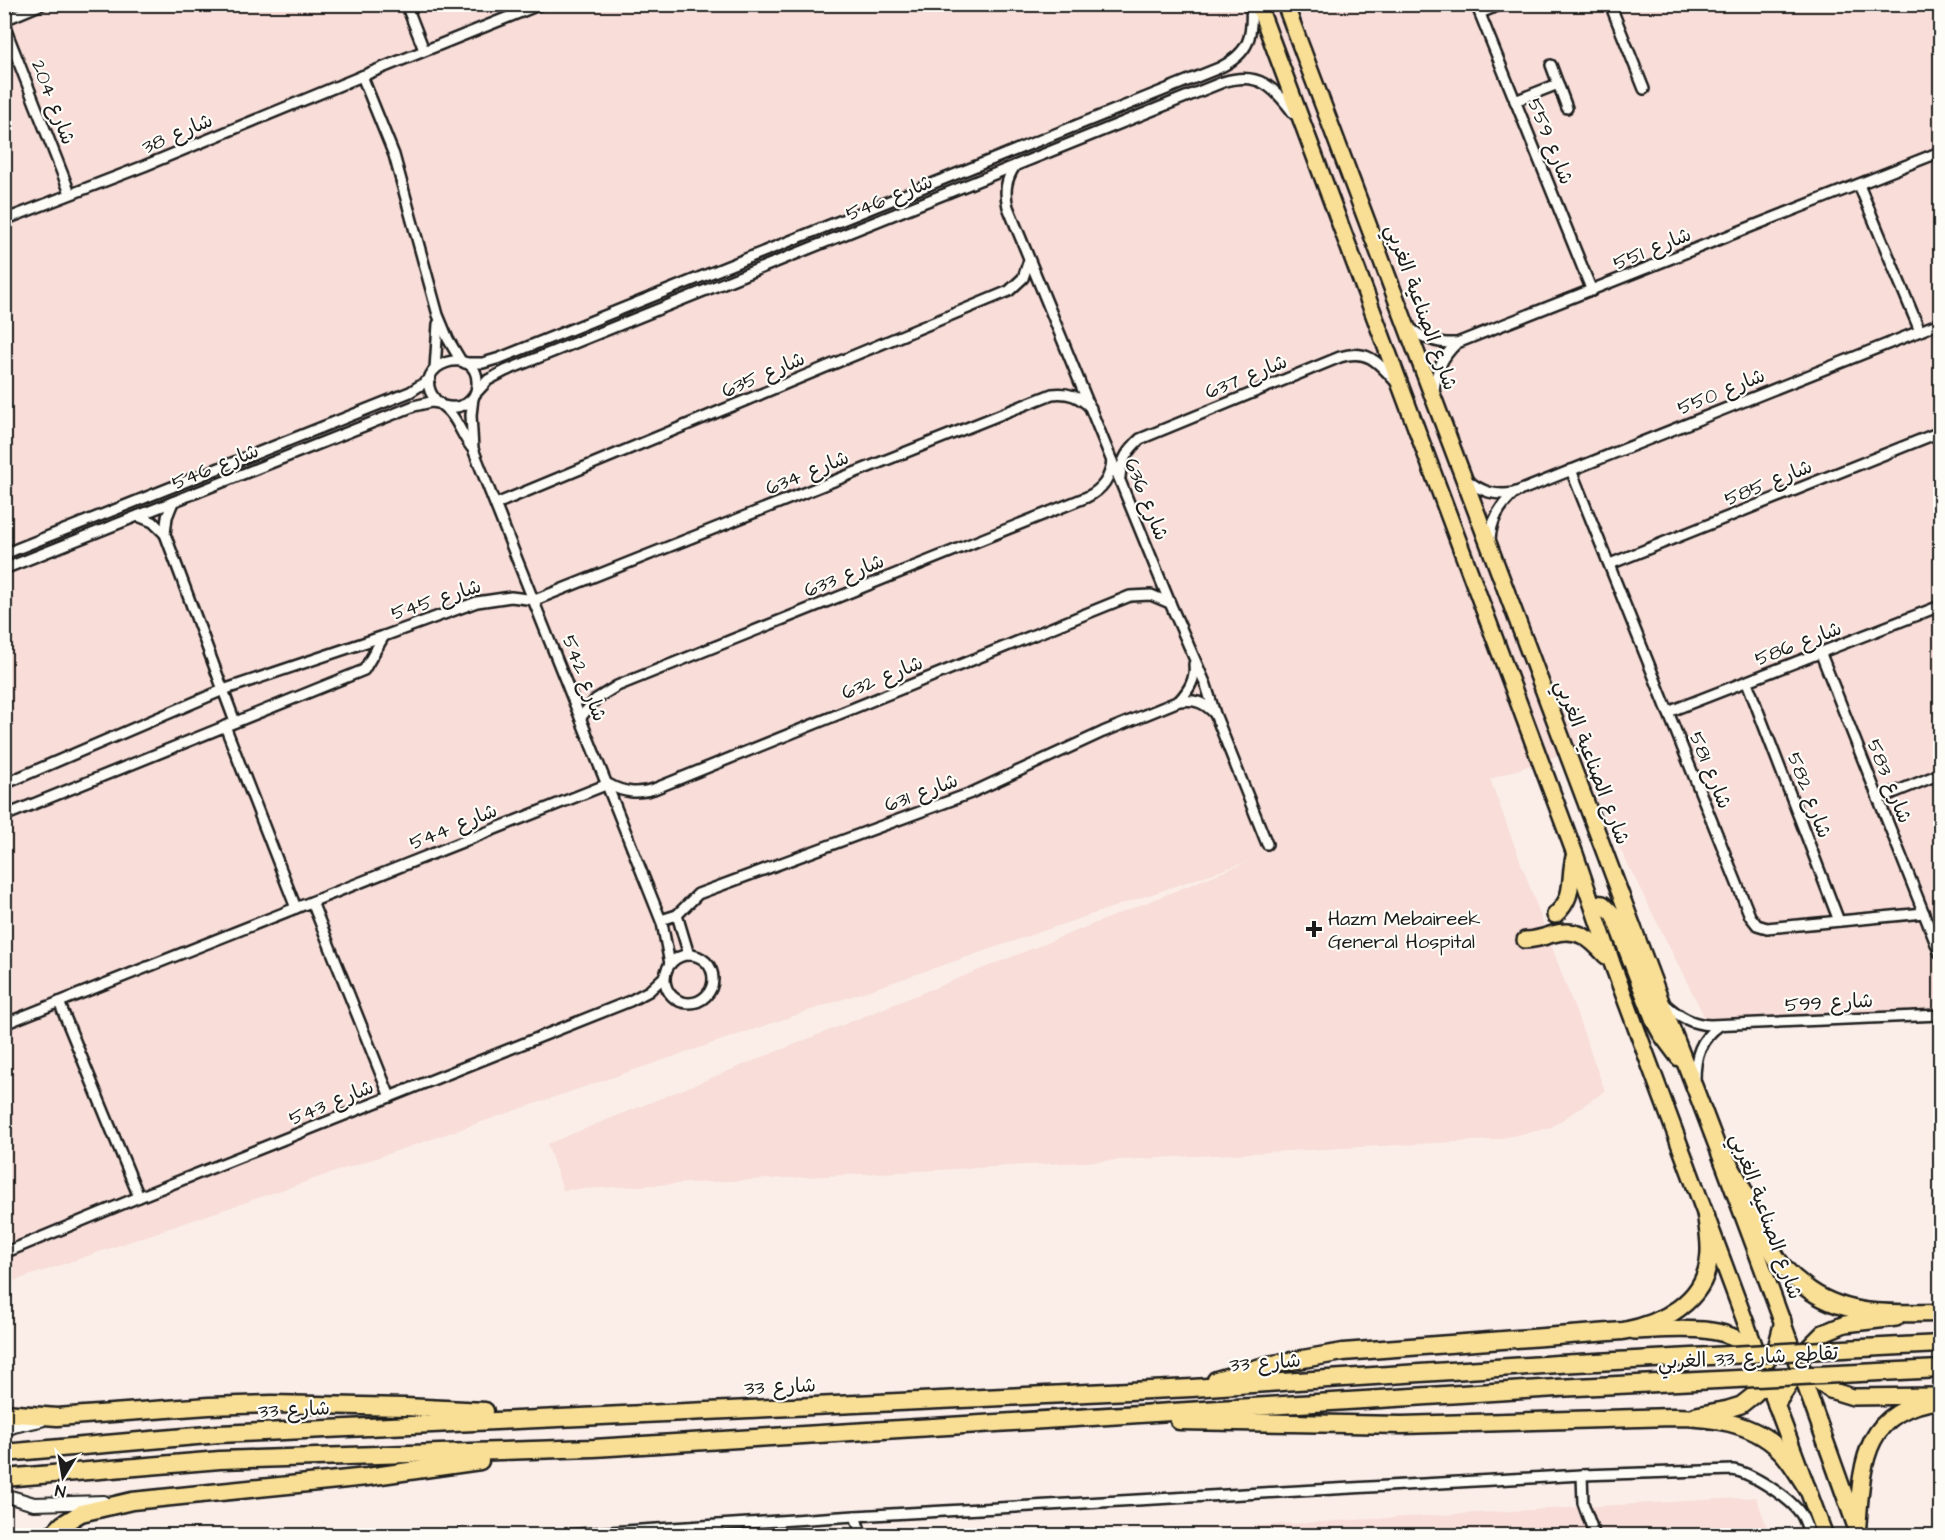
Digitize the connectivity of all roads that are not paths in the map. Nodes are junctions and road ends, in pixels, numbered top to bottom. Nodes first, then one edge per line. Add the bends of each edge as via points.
1 (42, 4) edge
2 (406, 4) edge
3 (541, 4) edge
4 (1251, 4) edge
5 (1258, 4) edge
6 (1285, 4) edge
7 (1502, 4) edge
8 (1610, 4) edge
9 (1478, 9) edge
10 (4, 20) edge
11 (4, 25) edge
12 (424, 50) junction
13 (1551, 66) dead end
14 (362, 76) junction
15 (1558, 84) junction
16 (1644, 89) dead end
17 (1515, 101) junction
18 (1567, 108) dead end
19 (1306, 130) junction
20 (1941, 152) edge
21 (1015, 166) junction
22 (1859, 185) junction
23 (70, 193) junction
24 (4, 220) edge
25 (1029, 260) junction
26 (1592, 291) junction
27 (438, 315) junction
28 (1941, 323) edge
29 (1407, 325) junction
30 (1920, 332) junction
31 (1456, 343) junction
32 (463, 362) junction
33 (435, 369) junction
34 (430, 379) junction
35 (1402, 388) junction
36 (474, 395) junction
37 (1434, 401) junction
38 (442, 404) junction
39 (1090, 408) junction
40 (1941, 432) edge
41 (473, 449) junction
42 (1112, 461) junction
43 (1571, 470) junction
44 (1462, 476) junction
45 (1120, 480) junction
46 (1514, 493) junction
47 (173, 502) junction
48 (496, 504) junction
49 (138, 516) junction
50 (165, 534) junction
51 (1490, 551) junction
52 (4, 554) edge
53 (1610, 564) junction
54 (4, 569) edge
55 (535, 600) junction
56 (1170, 603) junction
57 (1941, 606) edge
58 (384, 636) junction
59 (1821, 654) junction
60 (1193, 658) junction
61 (1747, 682) junction
62 (223, 690) junction
63 (1179, 701) junction
64 (1668, 712) junction
65 (1215, 714) junction
66 (581, 717) junction
67 (235, 722) junction
68 (225, 726) junction
69 (1941, 774) edge
70 (4, 784) edge
71 (608, 784) junction
72 (1878, 799) junction
73 (4, 816) edge
74 (1267, 844) dead end
75 (1575, 854) junction
76 (1622, 896) junction
77 (312, 902) junction
78 (1598, 907) junction
79 (296, 908) junction
80 (1924, 913) junction
81 (676, 915) junction
82 (1555, 915) dead end
83 (661, 920) junction
84 (1839, 921) junction
85 (1525, 940) dead end
86 (1941, 954) edge
87 (689, 955) junction
88 (1612, 963) junction
89 (670, 964) junction
90 (665, 976) junction
91 (1660, 999) junction
92 (59, 1002) junction
93 (1941, 1015) edge
94 (4, 1024) edge
95 (1720, 1025) junction
96 (1688, 1069) junction
97 (1696, 1088) junction
98 (390, 1097) junction
99 (1720, 1150) junction
100 (140, 1197) junction
101 (1706, 1216) junction
102 (4, 1253) edge
103 (1941, 1313) edge
104 (1784, 1321) junction
105 (1623, 1331) junction
106 (1752, 1338) junction
107 (1941, 1344) edge
108 (1776, 1348) junction
109 (1558, 1364) joint
110 (1762, 1367) junction
111 (1941, 1368) edge
112 (1795, 1372) junction
113 (1192, 1388) junction
114 (1941, 1398) edge
115 (1776, 1405) junction
116 (4, 1413) edge
117 (1136, 1415) junction
118 (57, 1417) junction
119 (555, 1417) junction
120 (1687, 1417) junction
121 (4, 1430) edge
122 (553, 1450) junction
123 (4, 1453) edge
124 (1582, 1475) junction
125 (4, 1478) edge
126 (1807, 1488) junction
127 (4, 1495) edge
128 (132, 1501) junction
129 (855, 1516) junction
130 (1858, 1533) edge
131 (1813, 1535) edge
132 (51, 1536) edge
133 (549, 1536) edge
134 (862, 1536) edge
135 (1595, 1536) edge

1 - 10 street
2 - 12 street
3 - 12 street, شارع 38
4 - 32 street, شارع 546 via 1247,45 1240,55 1220,68 500,358 483,363
5 - 19 main road
6 - 29 main road, شارع الصناعية الغربي
7 - 9 street
8 - 16 street
9 - 17 street, شارع 559
11 - 23 street, شارع 204
12 - 14 street, شارع 38
13 - 15 street
14 - 23 street, شارع 38
14 - 27 street via 394,155
15 - 17 street
15 - 18 street
17 - 26 street, شارع 559
19 - 21 street, شارع 546 via 1269,86 1259,80 1235,78
19 - 35 main road
20 - 22 street, شارع 551
21 - 25 street, شارع 636 via 1007,181 1006,198
21 - 36 street, شارع 546 via 505,371 488,380
22 - 26 street, شارع 551
22 - 30 street
23 - 24 street, شارع 38
25 - 39 street, شارع 636
25 - 48 street, شارع 635 via 1023,278 1009,291
26 - 31 street, شارع 551
27 - 32 street
27 - 33 street
28 - 30 street, شارع 550
29 - 31 street via 1435,342
29 - 37 main road, شارع الصناعية الغربي
30 - 43 street, شارع 550
31 - 37 street via 1440,363
32 - 33 street via 444,362
32 - 36 street via 475,373
33 - 34 street
34 - 38 street via 432,395
34 - 52 street, شارع 546 via 410,392
35 - 45 street, شارع 637 via 1371,357 1340,357 1140,439 1125,456
35 - 75 main road
36 - 38 street via 460,407
36 - 41 street, شارع 542
37 - 44 main road, شارع الصناعية الغربي
38 - 41 street, شارع 542
38 - 47 street, شارع 546 via 414,406
39 - 42 street, شارع 636
39 - 55 street, شارع 634 via 1069,394 1044,396
40 - 53 street, شارع 585
41 - 48 street, شارع 542
42 - 45 street, شارع 636
42 - 66 street, شارع 633 via 1108,479 1095,493 617,686 596,699
43 - 46 street, شارع 550
43 - 53 street, شارع 581
44 - 46 street, شارع 550 via 1491,494
44 - 51 main road, شارع الصناعية الغربي
45 - 56 street, شارع 636
46 - 51 street via 1495,518
47 - 49 street, شارع 546
47 - 50 street via 166,517
48 - 55 street, شارع 542
49 - 50 street via 153,522
49 - 54 street, شارع 546
50 - 62 street
51 - 76 main road, شارع الصناعية الغربي
53 - 64 street, شارع 581
55 - 58 street, شارع 545 via 512,597 477,602
55 - 66 street, شارع 542
56 - 60 street, شارع 636
56 - 71 street, شارع 632 via 1151,595 1130,596 654,789 630,793
57 - 59 street, شارع 586
58 - 62 street
58 - 67 street, شارع 545 via 364,670
59 - 61 street, شارع 586
59 - 72 street, شارع 583
60 - 63 street via 1193,682
60 - 65 street, شارع 636
61 - 64 street, شارع 586
61 - 84 street, شارع 582
62 - 67 street
62 - 70 street
63 - 65 street via 1199,701
63 - 81 street, شارع 631 via 971,793 698,894
64 - 84 street, شارع 581 via 1757,925 1767,928
65 - 74 street, شارع 636
66 - 71 street, شارع 542
67 - 68 street, شارع 545
68 - 73 street, شارع 545
68 - 79 street
69 - 72 street
71 - 77 street, شارع 544
71 - 83 street, شارع 542
72 - 80 street, شارع 583
75 - 78 main road
75 - 82 main road via 1570,894
76 - 78 main road
76 - 91 main road, شارع الصناعية الغربي
77 - 79 street, شارع 544
77 - 98 street
78 - 88 main road
78 - 96 main road via 1613,914 1655,1023
79 - 92 street, شارع 544
80 - 84 street, شارع 581
80 - 86 street, شارع 583
81 - 83 street
81 - 87 street
83 - 89 street, شارع 542
85 - 88 main road via 1575,932 1593,941
87 - 89 street
87 - 90 street via 705,960 712,972 712,986 704,997 691,1002 677,1000 668,990
88 - 101 main road
89 - 90 street
90 - 98 street, شارع 543 via 630,1001
91 - 95 street, شارع 599 via 1693,1023
91 - 96 main road, شارع الصناعية الغربي
92 - 94 street, شارع 544
92 - 100 street
93 - 95 street, شارع 599
95 - 97 street via 1706,1036 1698,1050
96 - 97 main road, شارع الصناعية الغربي
97 - 99 main road, شارع الصناعية الغربي
98 - 100 street, شارع 543
99 - 103 highway via 1741,1182 1774,1254 1807,1289 1840,1306 1865,1312
99 - 104 main road, شارع الصناعية الغربي
100 - 102 street, شارع 543
101 - 105 highway via 1709,1258 1707,1271 1696,1290 1664,1319 1644,1328
101 - 106 main road
103 - 112 main road via 1838,1326 1816,1338
104 - 108 main road
104 - 112 main road, شارع الصناعية الغربي
105 - 110 main road via 1721,1333 1749,1345
105 - 113 highway via 1343,1352 1268,1365
106 - 108 main road
106 - 110 main road
107 - 109 highway, تقاطع شارع 33 الغربي, bridge
108 - 110 main road
108 - 112 main road
109 - 113 highway, شارع 33
110 - 112 main road
110 - 115 main road
110 - 120 main road via 1761,1388 1747,1401
111 - 117 highway, تقاطع شارع 33 الغربي, bridge
112 - 114 main road via 1853,1397
112 - 115 main road
112 - 130 main road, شارع الصناعية الغربي via 1808,1390
113 - 119 highway, شارع 33
114 - 130 highway via 1899,1413 1871,1442 1862,1467
115 - 126 main road
116 - 118 highway
117 - 120 highway via 1201,1423 1382,1425
117 - 122 highway
118 - 119 highway via 272,1404
118 - 121 street
119 - 123 highway, شارع 33 via 219,1434
120 - 126 highway via 1739,1426 1763,1437 1788,1459
122 - 125 highway via 219,1460
122 - 128 highway via 377,1476
124 - 129 street
124 - 131 street via 1733,1470 1745,1473 1796,1507
124 - 135 street via 1583,1503
126 - 131 main road
127 - 128 street via 47,1505
128 - 132 highway via 81,1514
129 - 133 street
129 - 134 street

